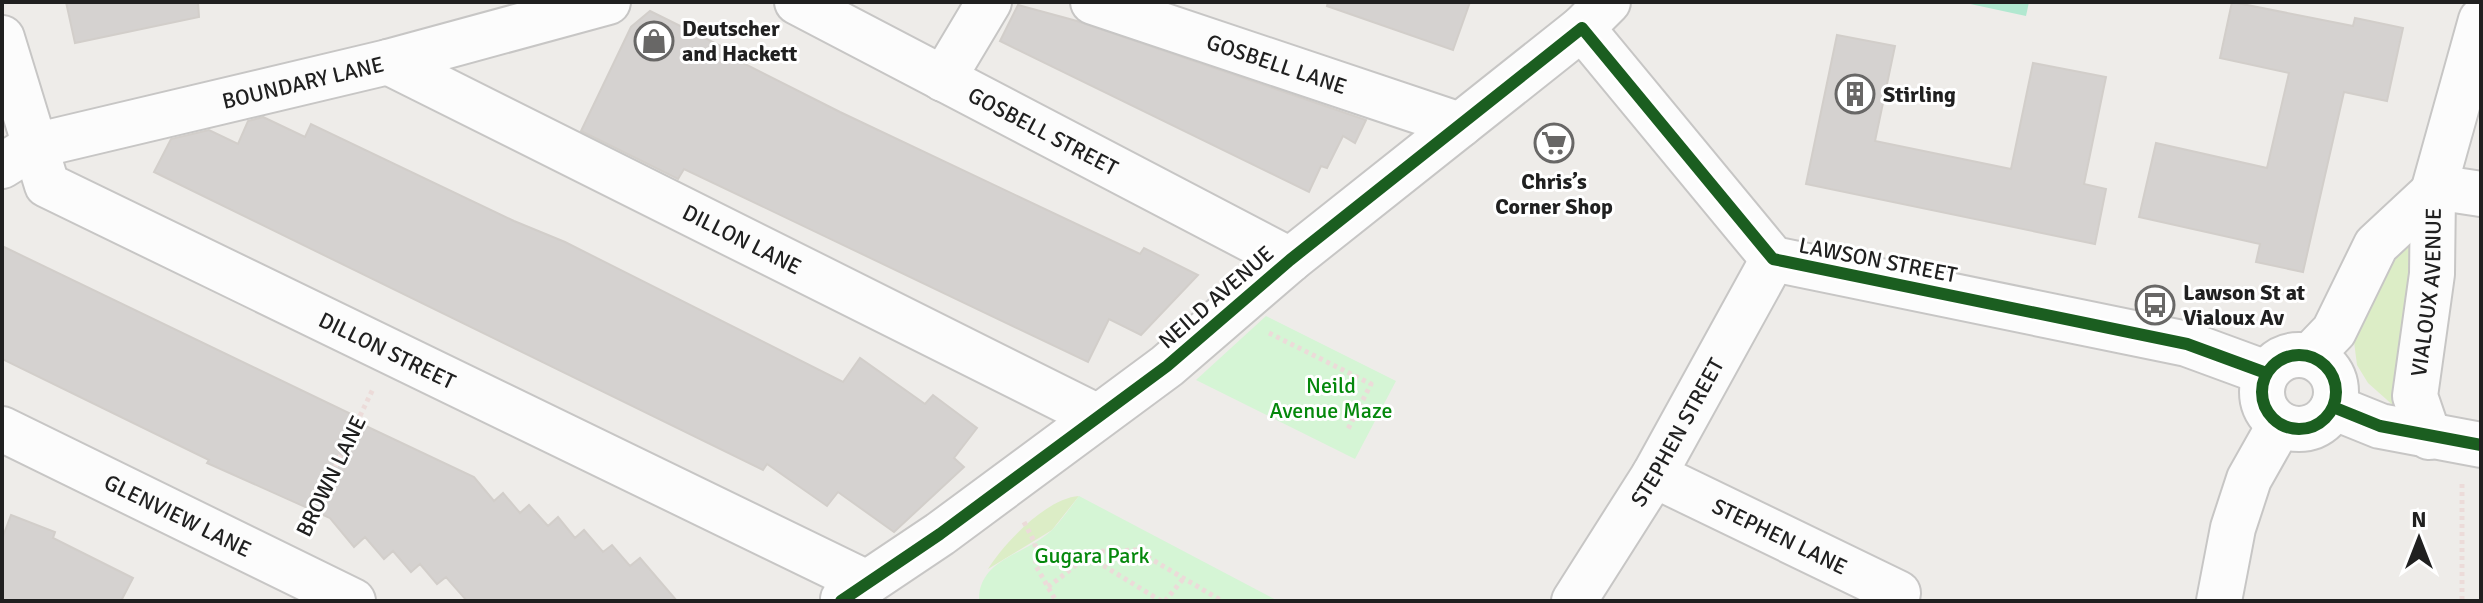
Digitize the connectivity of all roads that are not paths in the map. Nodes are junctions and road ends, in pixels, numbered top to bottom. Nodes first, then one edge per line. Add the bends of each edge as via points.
1 (608, 2) edge
2 (797, 2) edge
3 (989, 2) edge
4 (1093, 2) edge
5 (1593, 11) edge
6 (2481, 20) edge
7 (2, 38) edge
8 (388, 62) junction
9 (943, 79) junction
10 (1460, 125) junction
11 (18, 156) edge
12 (2434, 189) junction
13 (2481, 194) edge
14 (1773, 259) junction
15 (1290, 260) junction
16 (2310, 356) junction
17 (2266, 373) junction
18 (2333, 407) junction
19 (1096, 416) junction
20 (2280, 424) junction
21 (2, 429) edge
22 (2457, 442) edge
23 (1654, 475) junction
24 (854, 592) edge
25 (353, 601) edge
26 (1574, 601) edge
27 (1894, 601) edge
28 (2219, 601) edge

1 - 8 street, BOUNDARY LANE
2 - 9 street, GOSBELL STREET
3 - 9 street
4 - 10 street, GOSBELL LANE
5 - 10 street, NEILD AVENUE
5 - 14 street, LAWSON STREET
6 - 12 street, VIALOUX AVENUE
7 - 11 street, DILLON STREET
8 - 11 street, BOUNDARY LANE
8 - 19 street, DILLON LANE
9 - 15 street, GOSBELL STREET
10 - 15 street, NEILD AVENUE
11 - 24 street, DILLON STREET via 47,185 391,352
12 - 13 street
12 - 16 street, VIALOUX AVENUE via 2376,245 2334,331
12 - 22 street, VIALOUX AVENUE via 2432,274 2415,396
14 - 17 street, LAWSON STREET via 2187,344
14 - 23 street, STEPHEN STREET
15 - 19 street, NEILD AVENUE via 1167,366
16 - 17 street via 2285,357
16 - 18 street via 2330,371
17 - 20 street via 2264,407
18 - 20 street via 2310,428
18 - 22 street via 2380,426
19 - 24 street, NEILD AVENUE
20 - 28 street via 2249,479
21 - 25 street, GLENVIEW LANE
23 - 26 street, STEPHEN STREET
23 - 27 street, STEPHEN LANE via 1898,593

